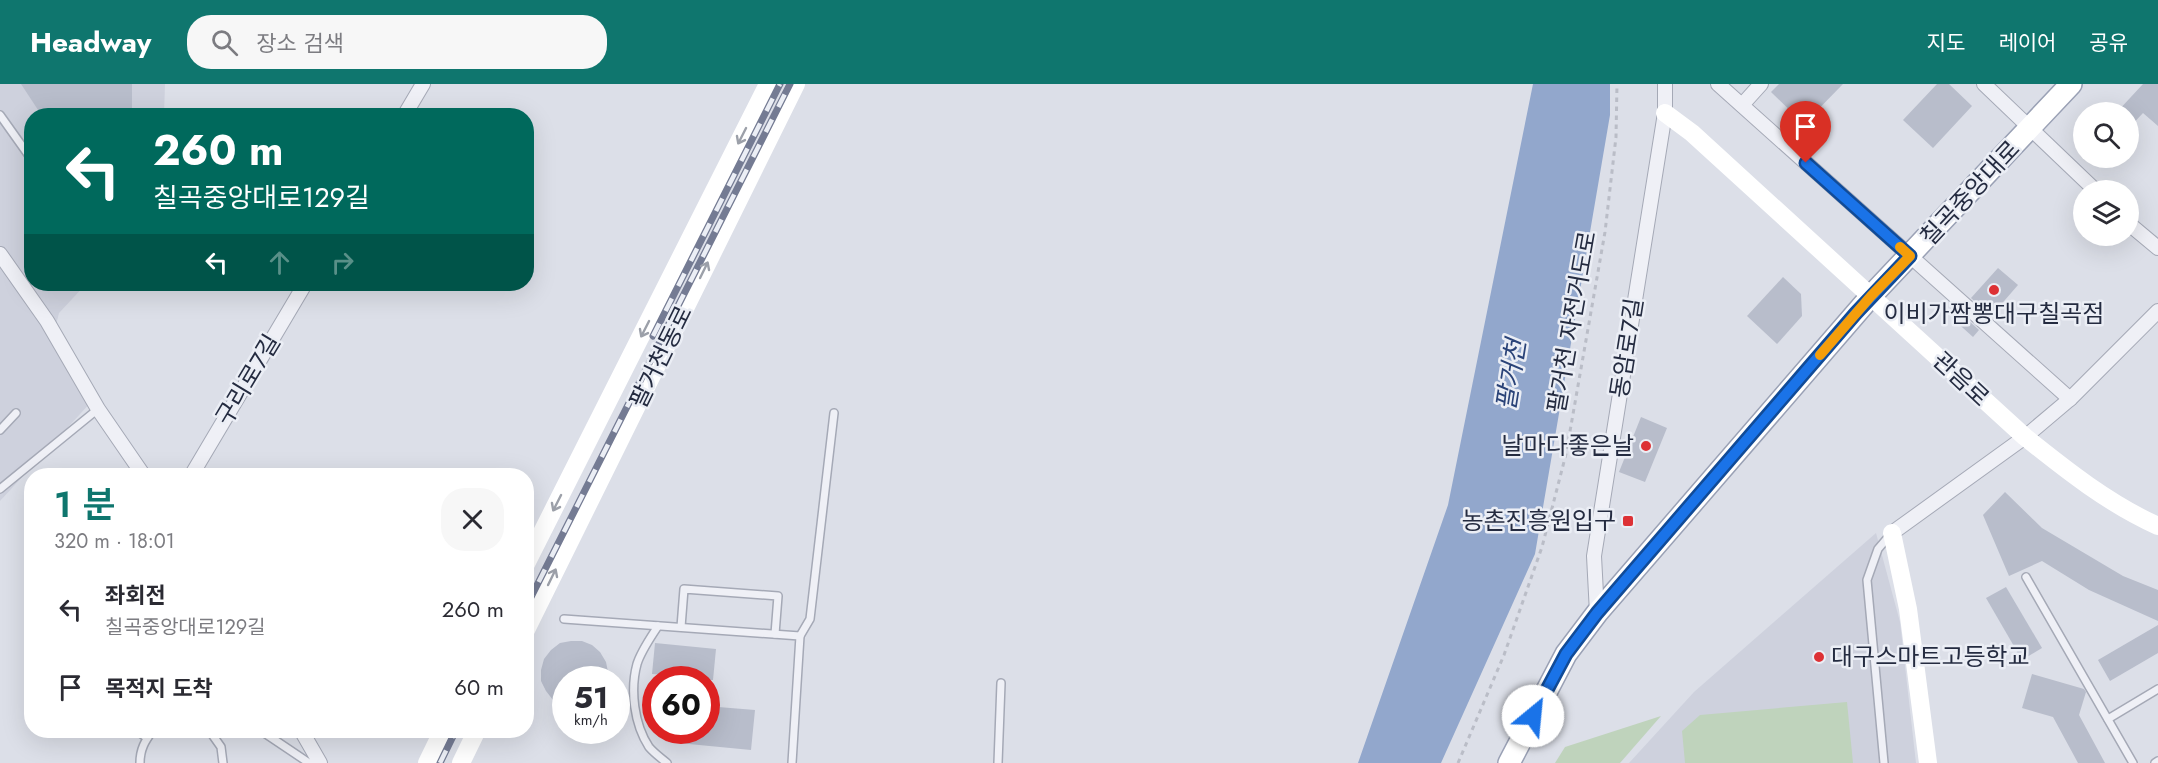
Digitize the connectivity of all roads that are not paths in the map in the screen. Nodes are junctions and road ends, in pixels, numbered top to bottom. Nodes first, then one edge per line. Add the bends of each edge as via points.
1 (423, 84) edge
2 (768, 84) edge
3 (796, 84) edge
4 (1665, 84) edge
5 (1718, 84) edge
6 (1761, 84) edge
7 (1983, 84) edge
8 (2071, 84) edge
9 (1742, 105) junction
10 (409, 108) edge
11 (1665, 113) junction
12 (0, 115) edge
13 (2031, 128) junction
14 (24, 149) edge
15 (2085, 180) edge
16 (2139, 232) edge
17 (2158, 248) edge
18 (0, 254) edge
19 (1910, 256) junction
20 (24, 288) edge
21 (26, 291) edge
22 (301, 291) edge
23 (1871, 296) junction
24 (2158, 311) edge
25 (2070, 399) junction
26 (98, 409) junction
27 (834, 412) dead end
28 (16, 413) dead end
29 (0, 430) edge
30 (2025, 437) junction
31 (26, 468) edge
32 (139, 468) edge
33 (196, 468) edge
34 (24, 469) edge
35 (0, 489) edge
36 (2158, 526) edge
37 (1892, 533) junction
38 (534, 548) edge
39 (2025, 577) dead end
40 (1597, 613) junction
41 (534, 614) edge
42 (564, 619) dead end
43 (658, 626) junction
44 (681, 627) junction
45 (775, 634) junction
46 (800, 636) junction
47 (1001, 683) dead end
48 (2158, 689) edge
49 (2108, 719) junction
50 (147, 738) edge
51 (215, 738) edge
52 (272, 738) edge
53 (306, 738) edge
54 (439, 738) edge
55 (473, 738) edge
56 (140, 763) edge
57 (223, 763) edge
58 (309, 763) edge
59 (320, 763) edge
60 (426, 763) edge
61 (461, 763) edge
62 (667, 763) edge
63 (792, 763) edge
64 (998, 763) edge
65 (1509, 763) edge
66 (1884, 763) edge
67 (1928, 763) edge
68 (2133, 763) edge

1 - 10 street
2 -> 38 street, 팔거천동로
41 -> 3 street, 팔거천동로
4 - 11 street, 동암로7길
5 - 9 street
6 - 9 street
7 - 13 street
8 - 13 main road, 칠곡중앙대로
9 - 19 street
11 - 23 street, 관음로
11 - 40 street, 동암로7길 via 1594,555
12 - 14 lane
13 - 15 street, 칠곡중앙대로
13 - 19 main road, 칠곡중앙대로
16 - 17 street
18 - 20 street
19 - 23 main road, 칠곡중앙대로
19 - 25 street
21 - 26 street
22 - 33 street, 구리로7길
23 - 30 street, 관음로
23 - 40 main road, 칠곡중앙대로
24 - 25 street
25 - 30 street
26 - 31 lane
26 - 32 street
27 - 46 lane via 810,619
28 - 29 lane
30 - 36 street, 관음로 via 2076,478
30 - 37 street
34 - 35 lane
37 - 66 lane via 1878,549 1867,580
37 - 67 street via 1908,609
39 - 49 lane
40 - 65 main road, 칠곡중앙대로 via 1566,654
42 - 43 lane
43 - 44 lane
43 - 62 lane via 638,662 635,706 650,747
44 - 45 lane
44 - 45 lane via 684,589 778,596
45 - 46 lane
46 - 63 lane
47 - 64 lane
48 - 49 lane
49 - 68 lane
50 - 56 lane
51 - 57 lane via 221,747
52 - 58 lane
53 - 59 street
54 - 60 street
55 - 61 street

